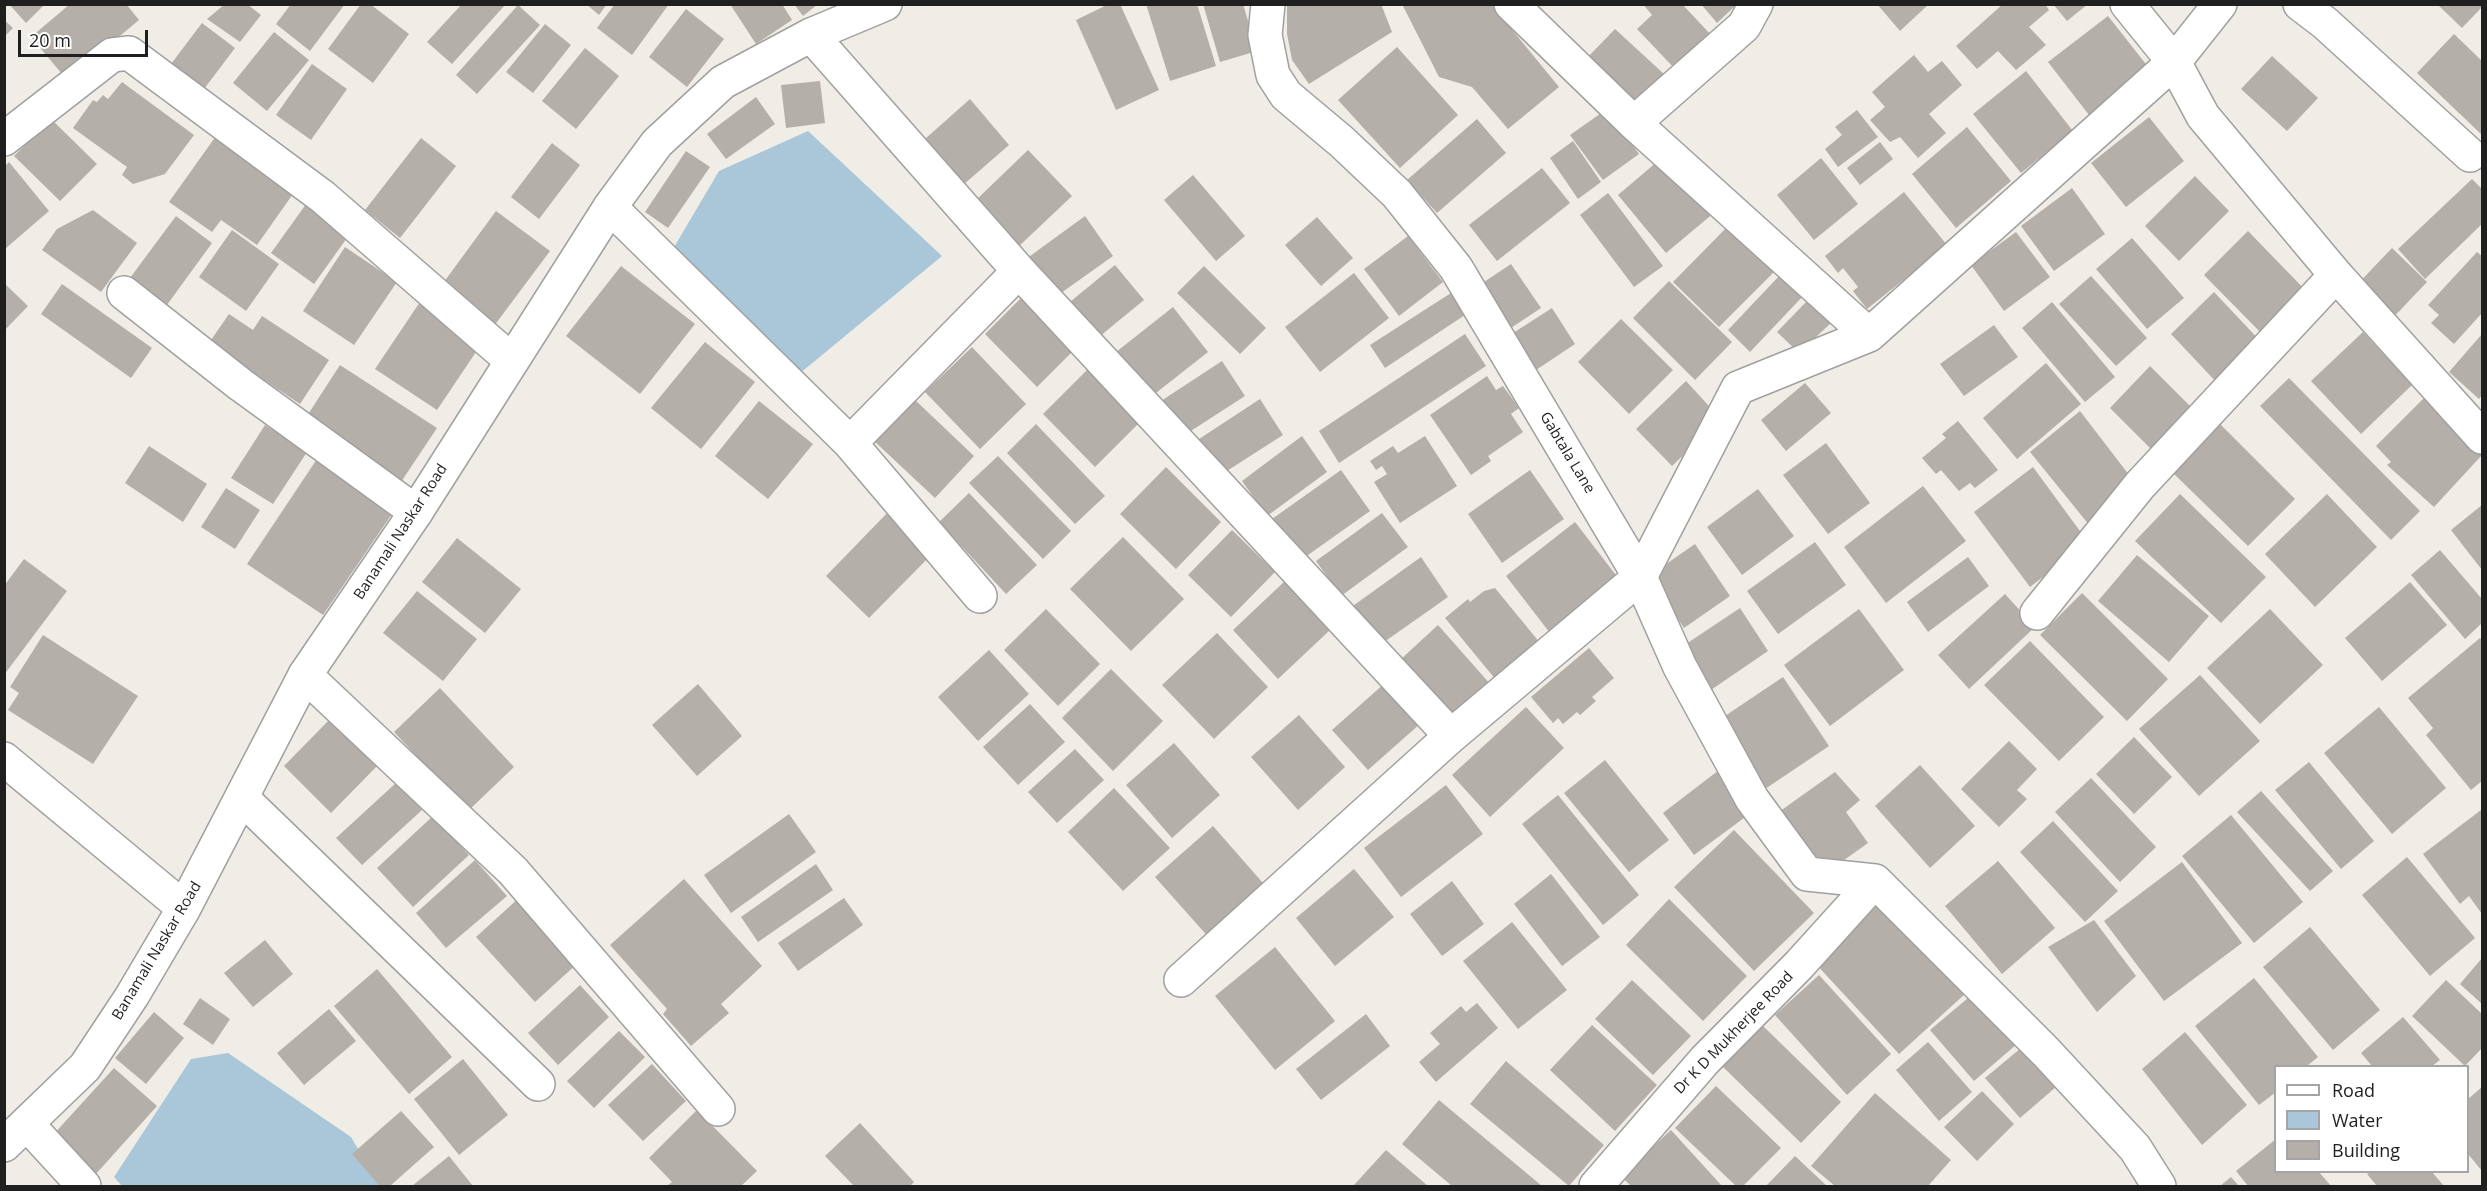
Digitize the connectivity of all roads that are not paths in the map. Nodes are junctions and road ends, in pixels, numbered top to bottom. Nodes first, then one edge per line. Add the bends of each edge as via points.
1 (885, 4) edge
2 (1268, 4) edge
3 (1511, 4) edge
4 (1756, 4) edge
5 (2127, 4) edge
6 (2220, 4) edge
7 (2300, 4) edge
8 (811, 35) junction
9 (2174, 62) junction
10 (1634, 123) junction
11 (4, 139) edge
12 (2470, 155) dead end
13 (610, 207) junction
14 (1019, 271) junction
15 (2336, 275) junction
16 (124, 293) dead end
17 (1869, 334) junction
18 (511, 360) junction
19 (2482, 437) edge
20 (850, 443) junction
21 (416, 512) junction
22 (1640, 577) junction
23 (980, 596) dead end
24 (2037, 612) dead end
25 (305, 675) junction
26 (1451, 736) junction
27 (4, 759) edge
28 (243, 799) junction
29 (1875, 881) junction
30 (184, 908) junction
31 (1181, 980) dead end
32 (538, 1084) dead end
33 (718, 1109) dead end
34 (16, 1134) edge
35 (84, 1186) edge
36 (1596, 1186) edge
37 (2159, 1186) edge

1 - 8 street, Banamali Naskar Road
2 - 22 street, Gabtala Lane via 1265,35 1273,75 1286,95 1397,194 1456,268
3 - 10 street
4 - 10 street via 1744,26
5 - 9 street
6 - 9 street
7 - 12 street
8 - 13 street, Banamali Naskar Road via 723,82 657,143
8 - 14 street
9 - 15 street via 2203,116
9 - 17 street
10 - 17 street
11 - 18 street via 112,55 129,52 323,197
13 - 18 street, Banamali Naskar Road
13 - 20 street
14 - 20 street
14 - 26 street
15 - 19 street
15 - 24 street via 2140,485
16 - 21 street via 241,385
17 - 22 street via 1738,388
18 - 21 street, Banamali Naskar Road
20 - 23 street
21 - 25 street, Banamali Naskar Road
22 - 26 street
22 - 29 street, Gabtala Lane via 1680,667 1752,800 1807,874
25 - 28 street, Banamali Naskar Road
25 - 33 street via 513,871
26 - 31 street
27 - 30 street
28 - 30 street, Banamali Naskar Road
28 - 32 street
29 - 36 street, Dr K D Mukherjee Road via 1800,965 1705,1060
29 - 37 street via 2046,1052 2135,1148
30 - 34 street, Banamali Naskar Road via 84,1067
34 - 35 street

